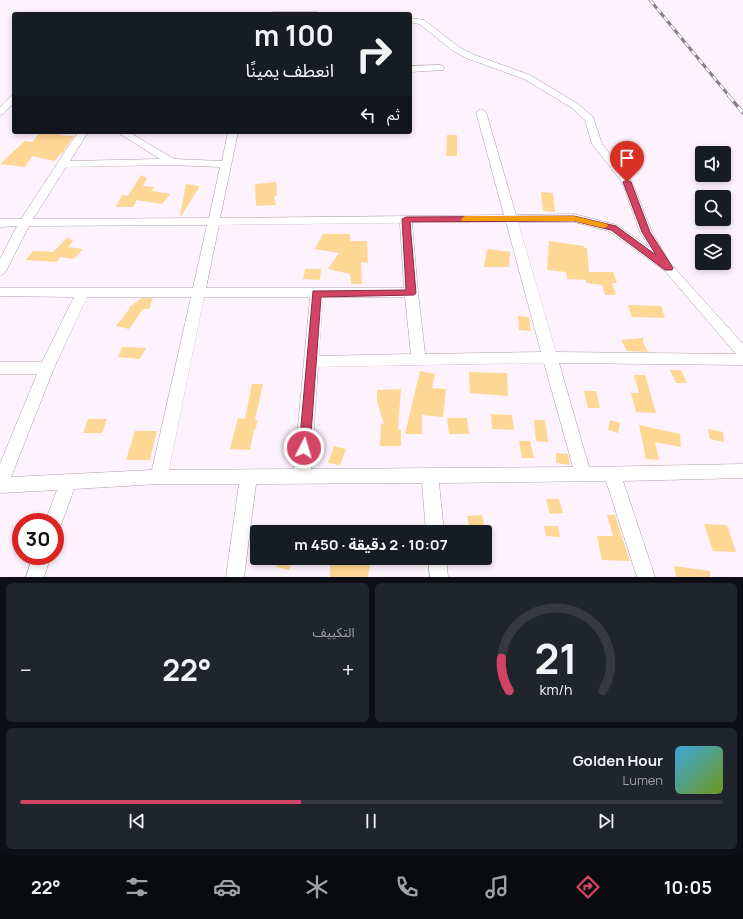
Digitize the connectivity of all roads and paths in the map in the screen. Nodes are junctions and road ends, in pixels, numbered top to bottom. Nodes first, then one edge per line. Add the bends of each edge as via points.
1 (412, 20) edge
2 (412, 68) edge
3 (440, 68) dead end
4 (12, 100) edge
5 (12, 108) edge
6 (1, 109) edge
7 (481, 112) dead end
8 (82, 134) edge
9 (125, 134) edge
10 (233, 134) edge
11 (172, 162) junction
12 (62, 164) junction
13 (225, 164) junction
14 (511, 218) junction
15 (406, 219) junction
16 (213, 221) junction
17 (25, 222) junction
18 (0, 223) edge
19 (669, 268) junction
20 (0, 271) edge
21 (0, 292) edge
22 (82, 293) junction
23 (411, 293) junction
24 (198, 294) junction
25 (317, 294) junction
26 (743, 353) edge
27 (550, 358) junction
28 (419, 360) junction
29 (743, 360) edge
30 (311, 362) junction
31 (0, 368) edge
32 (47, 368) junction
33 (743, 471) edge
34 (612, 473) junction
35 (583, 474) junction
36 (302, 476) junction
37 (430, 476) junction
38 (159, 477) junction
39 (248, 477) junction
40 (68, 482) junction
41 (0, 484) edge
42 (57, 513) edge
43 (434, 525) edge
44 (39, 565) edge
45 (438, 565) edge
46 (35, 577) edge
47 (235, 577) edge
48 (439, 577) edge
49 (646, 577) edge

1 - 19 street via 430,27 456,49 469,56 527,77 575,106 590,119 597,144 627,182 646,232
2 - 3 street
4 - 6 street
5 - 6 street
7 - 14 street
8 - 12 street
9 - 11 street
10 - 13 street
11 - 12 street
11 - 13 street
12 - 17 street
13 - 16 street
14 - 15 street
14 - 19 street via 574,218 613,228
14 - 27 street
15 - 16 street
15 - 23 street
16 - 17 street
16 - 24 street
17 - 18 street
17 - 20 street
19 - 26 street
21 - 22 street
22 - 24 street
22 - 32 street
23 - 25 street
23 - 28 street
24 - 25 street
24 - 38 street
25 - 30 street
27 - 28 street
27 - 29 street
27 - 35 street
28 - 30 street
30 - 36 street
31 - 32 street
32 - 41 street
33 - 34 street
34 - 35 street
34 - 49 street
35 - 37 street
36 - 37 street
36 - 39 street
37 - 43 street
38 - 39 street
38 - 40 street
39 - 47 street
40 - 41 street
40 - 42 street
44 - 46 street
45 - 48 street

